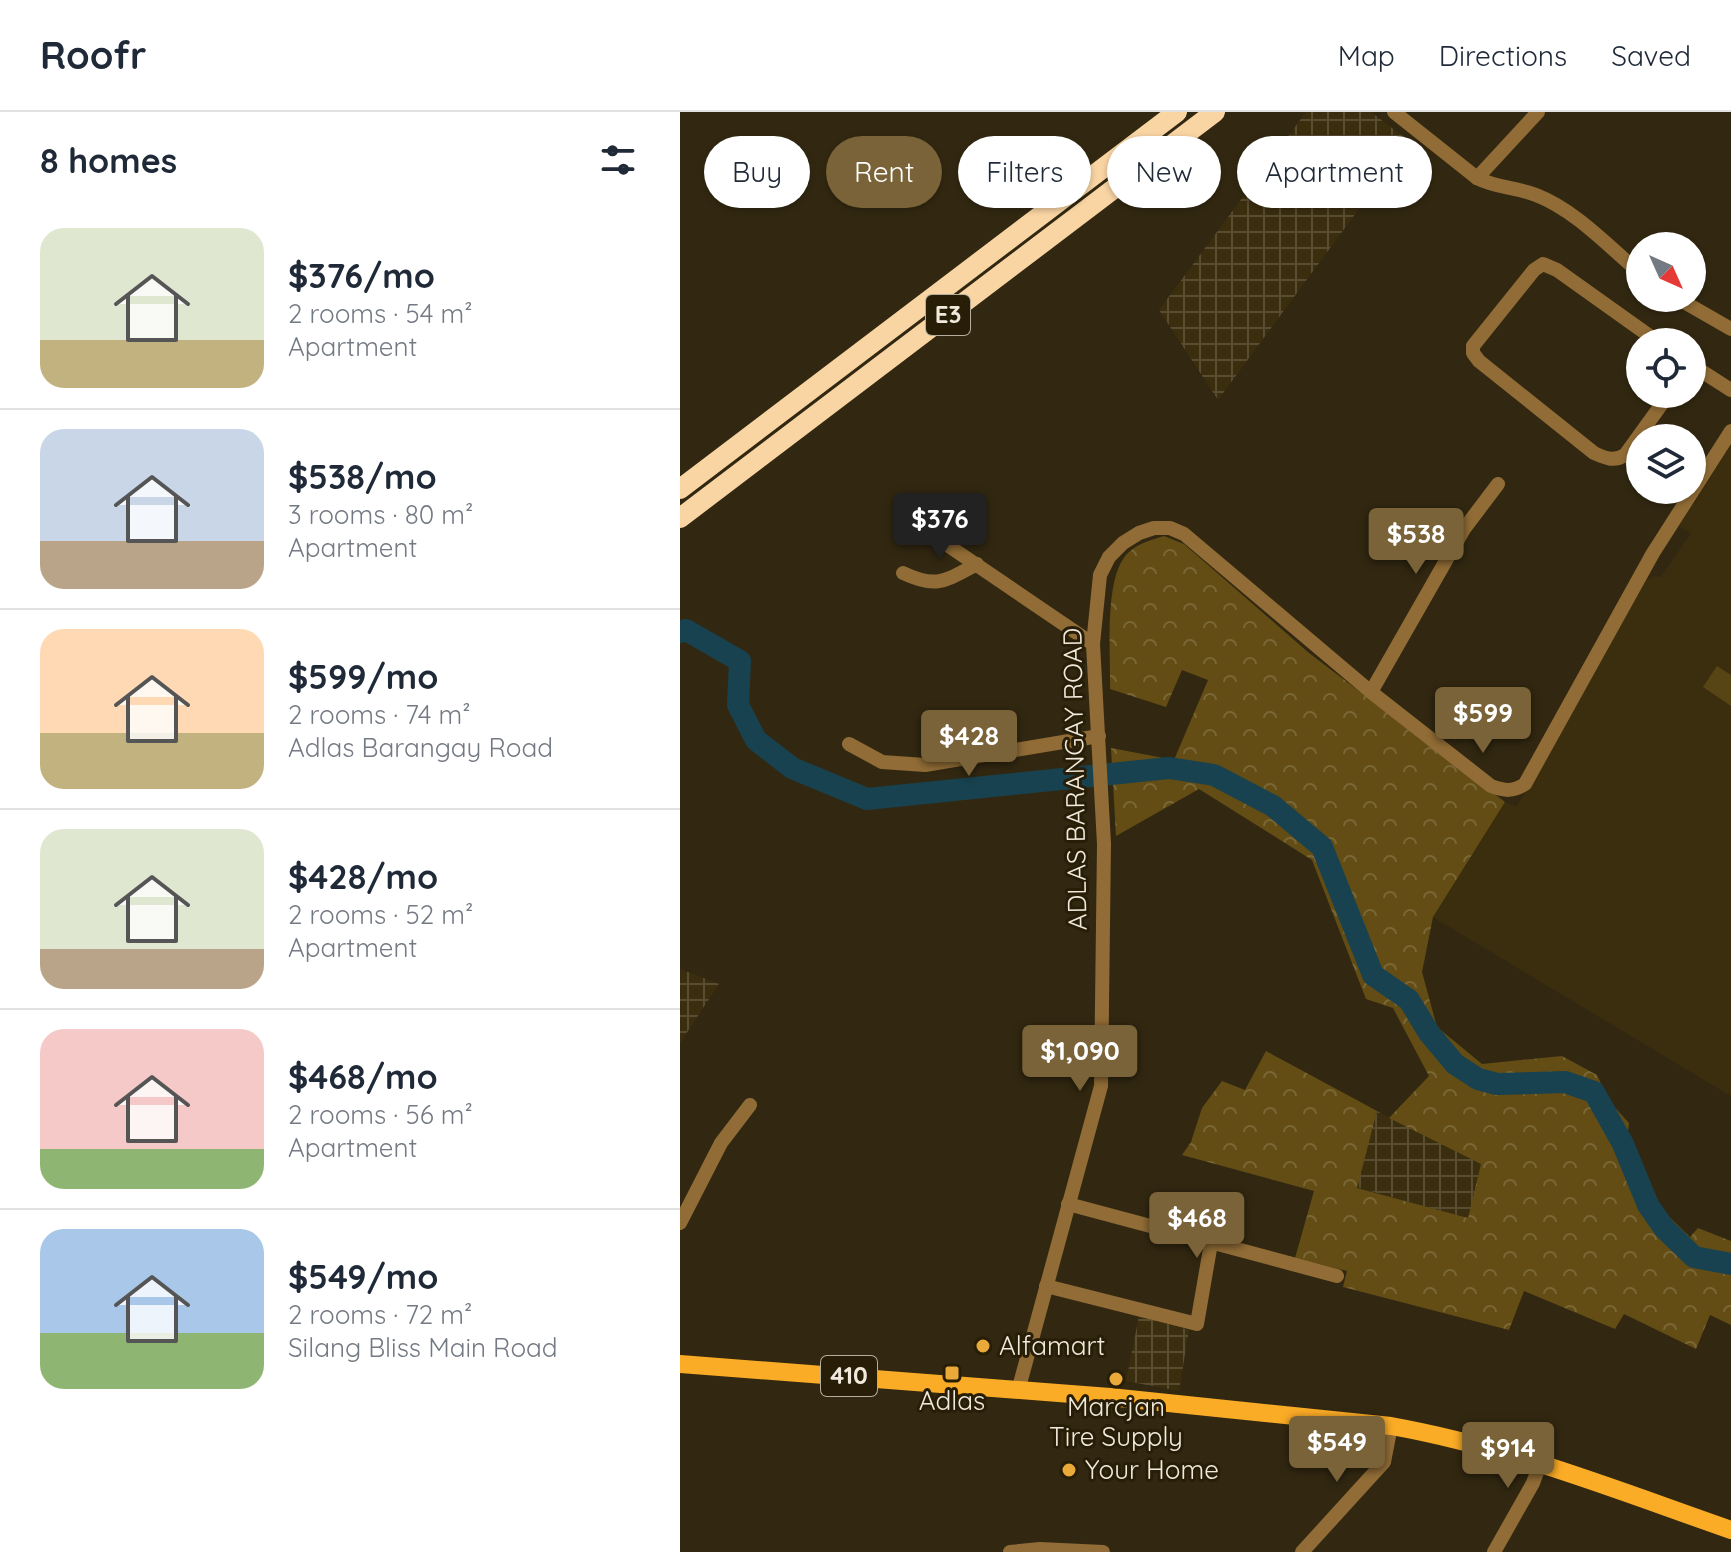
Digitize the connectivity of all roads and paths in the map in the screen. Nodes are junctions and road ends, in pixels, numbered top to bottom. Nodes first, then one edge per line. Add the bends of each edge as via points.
1 (1177, 112) edge
2 (1215, 112) edge
3 (1394, 112) edge
4 (1538, 112) edge
5 (1477, 178) junction
6 (1626, 261) edge
7 (1701, 312) edge
8 (1638, 328) edge
9 (1731, 329) edge
10 (1706, 374) edge
11 (1731, 390) edge
12 (1659, 408) edge
13 (1731, 431) edge
14 (1498, 484) dead end
15 (680, 489) edge
16 (680, 518) edge
17 (912, 521) dead end
18 (977, 564) junction
19 (903, 573) dead end
20 (1093, 644) junction
21 (1371, 692) junction
22 (1099, 736) junction
23 (849, 744) dead end
24 (750, 1105) dead end
25 (1068, 1204) junction
26 (680, 1223) edge
27 (1211, 1243) junction
28 (1337, 1276) dead end
29 (1046, 1286) junction
30 (680, 1364) edge
31 (1018, 1391) junction
32 (1391, 1426) junction
33 (1540, 1464) junction
34 (1731, 1530) edge
35 (1010, 1552) edge
36 (1103, 1552) edge
37 (1302, 1552) edge
38 (1494, 1552) edge

1 - 15 highway, E3
2 - 16 highway, E3
3 - 5 street
4 - 5 street
5 - 6 street via 1563,209
7 - 9 street
8 - 12 street via 1543,264 1473,346 1473,353 1604,458 1625,455
10 - 11 street
13 - 21 street, ADLAS BARANGAY ROAD via 1653,553 1525,784 1503,791 1491,786
14 - 21 street via 1464,529
17 - 18 street
18 - 19 street via 936,583
18 - 20 street
20 - 21 street, ADLAS BARANGAY ROAD via 1100,575 1109,557 1139,533 1170,528 1184,534
20 - 22 street, ADLAS BARANGAY ROAD
22 - 23 street via 925,765 882,762
22 - 25 street, ADLAS BARANGAY ROAD via 1101,1086
24 - 26 street via 721,1143
25 - 27 street
25 - 29 street, ADLAS BARANGAY ROAD
27 - 28 street
27 - 29 street via 1197,1324
29 - 31 street, ADLAS BARANGAY ROAD
30 - 31 main road, 410
31 - 32 main road, 410
32 - 33 main road, 410
32 - 37 street via 1384,1462
33 - 34 main road, 410
33 - 38 street
35 - 36 street

